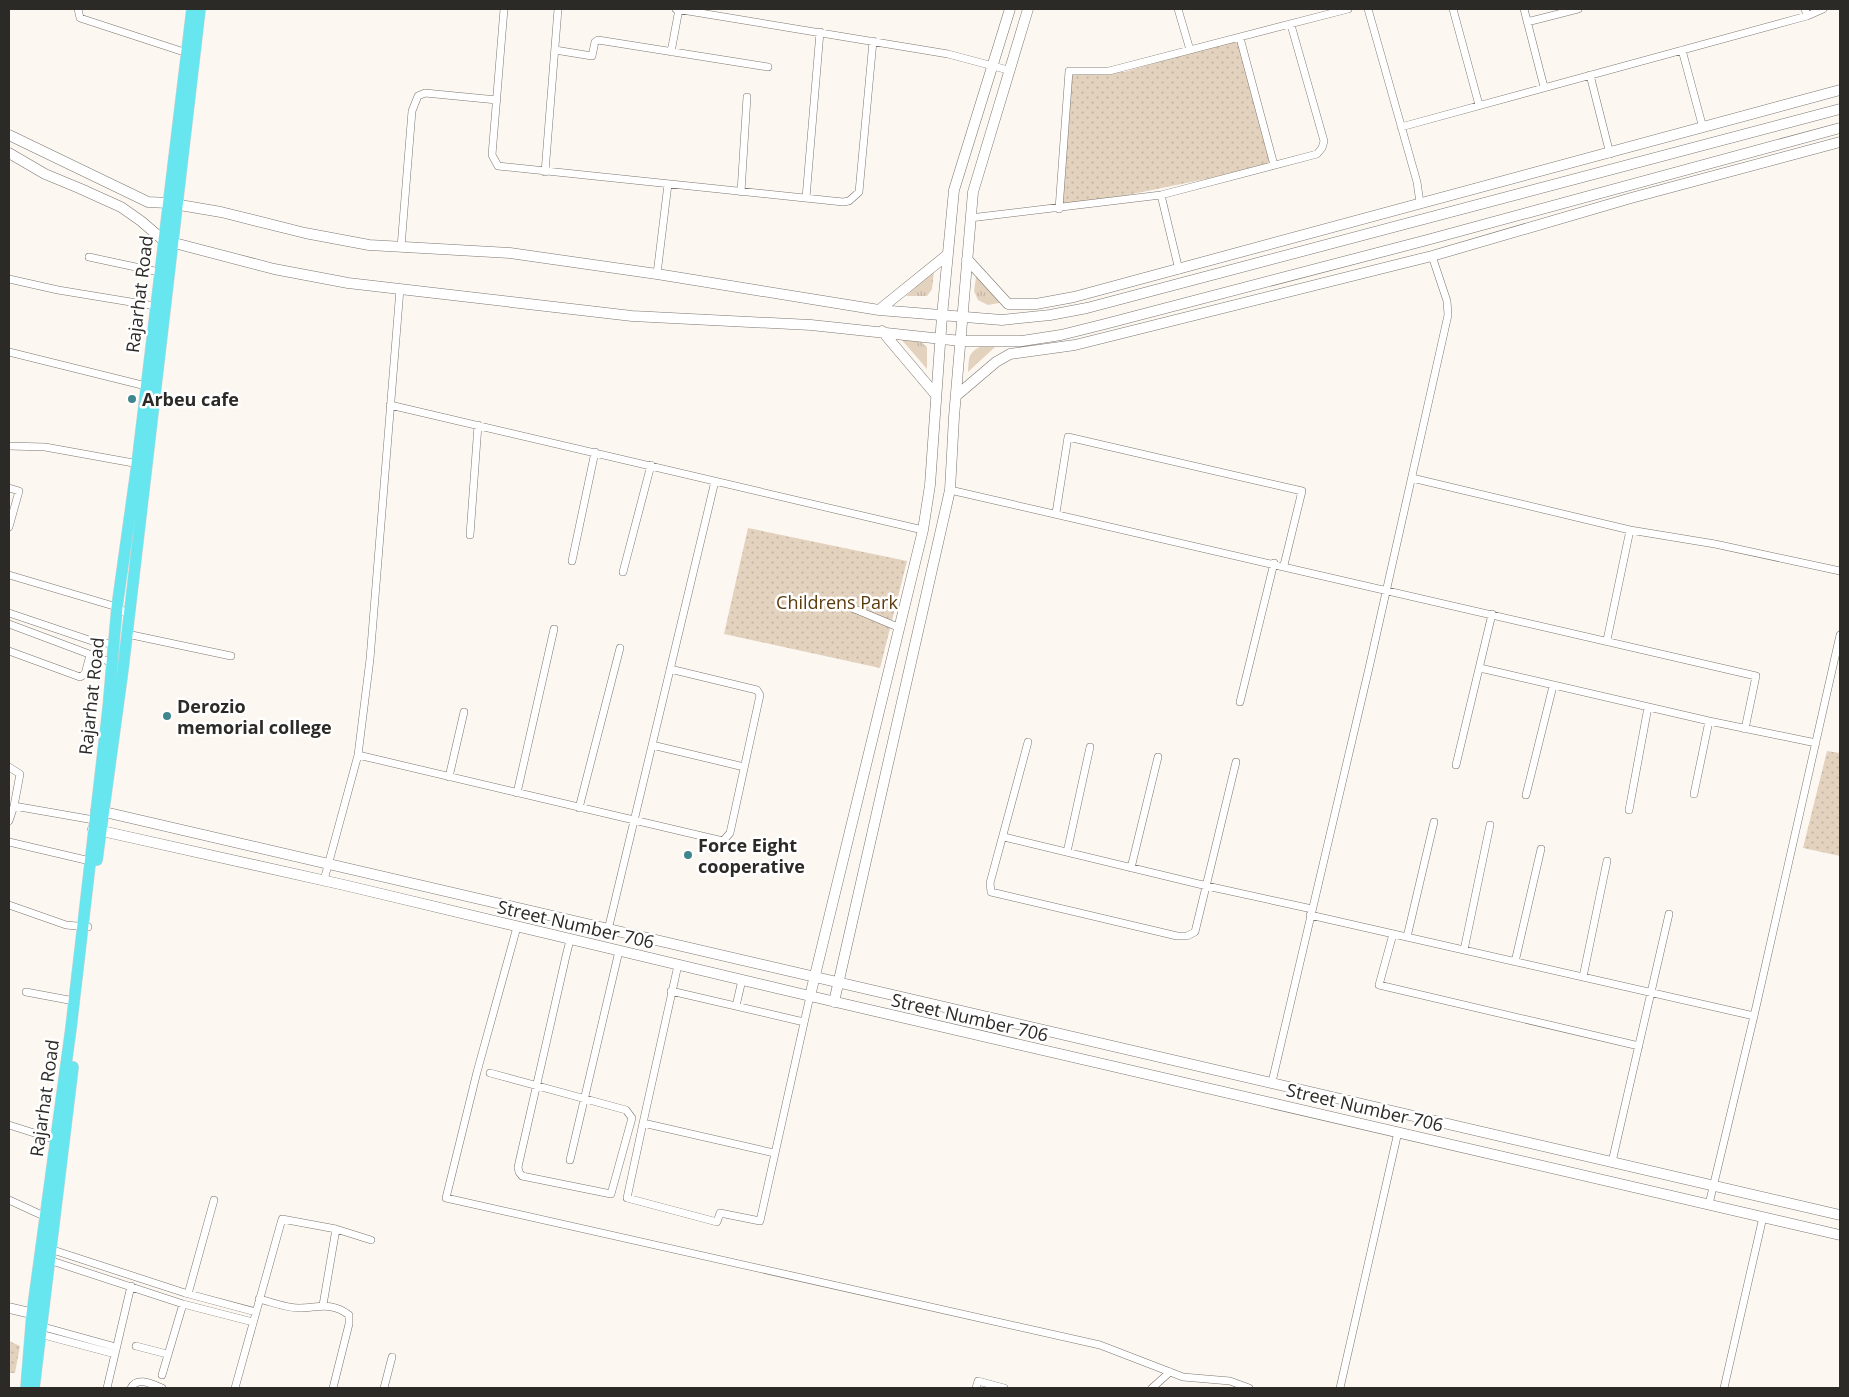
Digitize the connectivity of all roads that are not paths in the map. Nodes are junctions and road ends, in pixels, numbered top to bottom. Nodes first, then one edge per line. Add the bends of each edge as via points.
1 (78, 9) edge
2 (192, 9) edge
3 (200, 9) edge
4 (504, 9) edge
5 (558, 9) edge
6 (678, 9) edge
7 (1010, 9) edge
8 (1028, 9) edge
9 (1178, 9) edge
10 (1348, 9) edge
11 (1368, 9) edge
12 (1453, 9) edge
13 (1524, 9) edge
14 (1578, 9) edge
15 (1823, 9) edge
16 (1806, 12) edge
17 (1527, 22) junction
18 (1291, 25) junction
19 (820, 32) junction
20 (1240, 38) junction
21 (874, 41) junction
22 (555, 50) junction
23 (1190, 50) junction
24 (1682, 50) junction
25 (671, 52) junction
26 (187, 53) junction
27 (991, 66) junction
28 (768, 67) dead end
29 (1008, 70) junction
30 (1590, 75) junction
31 (1544, 87) junction
32 (1840, 90) edge
33 (747, 97) dead end
34 (497, 100) junction
35 (1479, 105) junction
36 (1840, 109) edge
37 (1401, 127) junction
38 (1703, 128) junction
39 (1840, 128) edge
40 (9, 135) edge
41 (1840, 142) edge
42 (9, 153) edge
43 (1610, 154) junction
44 (1274, 165) junction
45 (545, 172) junction
46 (668, 184) junction
47 (741, 192) junction
48 (1161, 195) junction
49 (806, 198) junction
50 (1420, 203) junction
51 (173, 204) junction
52 (1059, 209) junction
53 (970, 218) junction
54 (168, 242) junction
55 (401, 247) junction
56 (947, 255) junction
57 (1230, 256) junction
58 (1432, 256) junction
59 (89, 257) dead end
60 (967, 259) junction
61 (1179, 270) junction
62 (159, 272) junction
63 (656, 274) junction
64 (1218, 274) junction
65 (9, 279) edge
66 (1240, 288) junction
67 (400, 289) junction
68 (155, 306) junction
69 (1226, 307) junction
70 (879, 310) junction
71 (942, 316) junction
72 (964, 318) junction
73 (882, 331) junction
74 (940, 338) junction
75 (961, 341) junction
76 (9, 352) edge
77 (146, 386) junction
78 (936, 395) junction
79 (956, 396) junction
80 (390, 405) junction
81 (478, 425) junction
82 (9, 446) edge
83 (595, 452) junction
84 (142, 465) junction
85 (651, 465) junction
86 (1412, 478) junction
87 (715, 480) junction
88 (9, 488) edge
89 (950, 490) junction
90 (1056, 512) junction
91 (9, 527) edge
92 (922, 530) junction
93 (1630, 530) junction
94 (470, 535) dead end
95 (572, 561) dead end
96 (1274, 563) junction
97 (1284, 565) junction
98 (1840, 571) edge
99 (623, 572) dead end
100 (9, 575) edge
101 (1386, 590) junction
102 (845, 606) dead end
103 (117, 607) junction
104 (9, 613) edge
105 (129, 614) junction
106 (1492, 614) junction
107 (9, 624) edge
108 (900, 628) junction
109 (554, 629) dead end
110 (127, 634) junction
111 (1840, 635) edge
112 (1607, 640) junction
113 (115, 644) junction
114 (620, 648) dead end
115 (9, 651) edge
116 (90, 655) junction
117 (231, 656) dead end
118 (113, 664) junction
119 (1480, 668) junction
120 (670, 669) junction
121 (1552, 686) junction
122 (1240, 702) dead end
123 (1648, 707) junction
124 (464, 712) dead end
125 (1709, 721) junction
126 (1745, 729) junction
127 (1028, 742) dead end
128 (1816, 743) junction
129 (652, 745) junction
130 (1090, 747) dead end
131 (358, 755) junction
132 (1158, 757) dead end
133 (1236, 762) dead end
134 (1456, 765) dead end
135 (9, 767) edge
136 (744, 767) junction
137 (449, 777) junction
138 (517, 793) junction
139 (1694, 794) dead end
140 (1526, 795) dead end
141 (14, 806) junction
142 (580, 808) junction
143 (1629, 810) dead end
144 (97, 820) junction
145 (9, 821) edge
146 (634, 821) junction
147 (1434, 822) dead end
148 (1490, 825) dead end
149 (1004, 837) junction
150 (9, 842) edge
151 (1541, 849) dead end
152 (1067, 852) junction
153 (90, 861) junction
154 (1607, 861) dead end
155 (328, 866) junction
156 (1131, 868) junction
157 (324, 880) junction
158 (1207, 886) junction
159 (9, 904) edge
160 (1311, 912) junction
161 (1669, 914) dead end
162 (86, 927) junction
163 (516, 927) junction
164 (608, 930) junction
165 (1393, 934) junction
166 (1407, 937) junction
167 (570, 940) junction
168 (1464, 950) junction
169 (619, 951) junction
170 (1515, 962) junction
171 (678, 965) junction
172 (816, 977) junction
173 (1583, 977) junction
174 (742, 980) junction
175 (838, 983) junction
176 (671, 991) junction
177 (26, 992) dead end
178 (1652, 993) junction
179 (810, 996) junction
180 (74, 1001) junction
181 (834, 1002) junction
182 (736, 1006) junction
183 (1754, 1016) junction
184 (804, 1022) junction
185 (1639, 1046) junction
186 (490, 1073) dead end
187 (1272, 1082) junction
188 (537, 1084) junction
189 (584, 1097) junction
190 (643, 1123) junction
191 (9, 1125) edge
192 (1398, 1132) junction
193 (56, 1140) junction
194 (774, 1153) junction
195 (570, 1160) dead end
196 (1612, 1162) junction
197 (1713, 1186) junction
198 (9, 1200) edge
199 (214, 1200) dead end
200 (1709, 1204) junction
201 (1840, 1214) edge
202 (46, 1217) junction
203 (1763, 1217) junction
204 (336, 1229) junction
205 (1840, 1235) edge
206 (371, 1240) dead end
207 (49, 1255) junction
208 (83, 1258) junction
209 (80, 1271) junction
210 (131, 1286) junction
211 (188, 1294) junction
212 (260, 1299) junction
213 (183, 1304) junction
214 (323, 1305) junction
215 (9, 1308) edge
216 (256, 1312) junction
217 (253, 1322) junction
218 (38, 1323) junction
219 (136, 1346) dead end
220 (115, 1350) junction
221 (168, 1354) junction
222 (392, 1357) dead end
223 (1170, 1372) junction
224 (162, 1375) dead end
225 (26, 1388) edge
226 (34, 1388) edge
227 (107, 1388) edge
228 (131, 1388) edge
229 (162, 1388) edge
230 (235, 1388) edge
231 (333, 1388) edge
232 (384, 1388) edge
233 (976, 1388) edge
234 (1004, 1388) edge
235 (1152, 1388) edge
236 (1249, 1388) edge
237 (1340, 1388) edge
238 (1724, 1388) edge

1 - 26 street via 80,18
2 - 26 main road, Rajarhat Road
3 - 51 main road, Rajarhat Road
4 - 34 street
5 - 22 street
6 - 19 street
6 - 25 street
7 - 27 street
8 - 29 street
9 - 23 street
10 - 18 street
11 - 37 street
12 - 35 street
13 - 17 street
14 - 17 street
15 - 16 street
16 - 24 street
17 - 31 street
18 - 20 street
18 - 44 street via 1324,144 1317,154
19 - 21 street
19 - 49 street
20 - 23 street
20 - 44 street
21 - 27 street via 948,54
21 - 49 street via 859,192 843,202
22 - 25 street via 592,56 598,40
22 - 45 street
23 - 52 street via 1109,70 1069,71
24 - 30 street
24 - 38 street
25 - 28 street
26 - 51 main road, Rajarhat Road
27 - 29 street
27 - 56 street via 954,190
29 - 53 street via 973,192
30 - 31 street
30 - 43 street
31 - 35 street
32 - 38 street
33 - 47 street
34 - 45 street via 492,155 495,163 502,168
34 - 55 street via 425,93 418,96 412,111
35 - 37 street
36 - 64 street
37 - 50 street
38 - 43 street
39 - 66 street
40 - 51 street via 148,202
41 - 58 street via 1630,198
42 - 54 street via 45,174 131,208
43 - 50 street
44 - 48 street
45 - 46 street
46 - 47 street
46 - 63 street
47 - 49 street
48 - 52 street
48 - 61 street
50 - 57 street
51 - 54 main road, Rajarhat Road
51 - 55 street via 221,212 305,234
52 - 53 street
53 - 60 street
54 - 62 main road, Rajarhat Road
54 - 67 street via 274,269
54 - 84 main road, Rajarhat Road
55 - 63 street via 510,253
56 - 70 street
56 - 71 street
57 - 61 street
57 - 64 street
58 - 69 street
58 - 86 street via 1447,301 1448,315
59 - 62 street
60 - 61 street via 1008,304 1013,305 1074,298
60 - 72 street
62 - 68 main road, Rajarhat Road
63 - 70 street
64 - 72 street via 1050,315 1002,320
65 - 68 street
66 - 69 street
66 - 75 street via 1061,335 1022,341
67 - 73 street via 632,316
67 - 80 street
68 - 77 main road, Rajarhat Road
69 - 79 street via 1075,345 1010,354
70 - 71 street
71 - 72 street
71 - 74 street
72 - 75 street
73 - 74 street
73 - 78 street
74 - 75 street
74 - 78 street
75 - 79 street
76 - 77 street
77 - 84 main road, Rajarhat Road
78 - 92 street via 930,484
79 - 89 street
80 - 81 street
80 - 131 street via 370,658
81 - 83 street
81 - 94 street
82 - 84 street via 45,447
83 - 85 street
83 - 95 street
84 - 103 main road, Rajarhat Road
84 - 105 main road, Rajarhat Road
85 - 87 street
85 - 99 street
86 - 93 street
86 - 101 street
87 - 92 street
87 - 120 street
88 - 91 street via 19,491
89 - 90 street
89 - 175 street
90 - 96 street
90 - 97 street via 1068,437 1302,491
92 - 108 street
93 - 98 street via 1715,544
93 - 112 street
96 - 97 street
96 - 122 street
97 - 101 street
100 - 103 street
101 - 106 street
101 - 160 street
102 - 108 street
103 - 105 street
103 - 113 main road, Rajarhat Road
104 - 113 street via 94,642
105 - 110 main road, Rajarhat Road
106 - 112 street
106 - 119 street
107 - 116 street
108 - 172 street
109 - 138 street
110 - 117 street
110 - 144 main road, Rajarhat Road
111 - 128 street
112 - 126 street via 1756,676
113 - 118 main road, Rajarhat Road
114 - 142 street
115 - 116 street via 80,677 85,674
116 - 118 street
118 - 144 main road, Rajarhat Road
119 - 121 street
119 - 134 street
120 - 129 street
120 - 136 street via 757,690 760,695
121 - 123 street
121 - 140 street
123 - 125 street
123 - 143 street
124 - 137 street
125 - 126 street
125 - 139 street
126 - 128 street
127 - 149 street
128 - 183 street
129 - 136 street
129 - 146 street
130 - 152 street
131 - 137 street
131 - 155 street
132 - 156 street
133 - 158 street
135 - 141 street via 20,774
136 - 146 street via 730,833 723,842
137 - 138 street
138 - 142 street
141 - 144 street
141 - 145 street
142 - 146 street
144 - 153 main road, Rajarhat Road
144 - 155 street
144 - 157 street, Street Number 706
144 - 162 main road, Rajarhat Road
146 - 164 street
147 - 166 street
148 - 168 street
149 - 152 street
149 - 158 street via 990,883 991,892 1000,896 1187,936 1195,932
150 - 153 street
151 - 170 street
152 - 156 street
153 - 162 main road, Rajarhat Road
154 - 173 street
155 - 157 street
155 - 164 street
156 - 158 street
157 - 163 street, Street Number 706
158 - 160 street
159 - 162 street via 57,922
160 - 165 street
160 - 187 street
161 - 178 street
162 - 180 main road, Rajarhat Road
162 - 207 main road, Rajarhat Road via 72,1082
163 - 167 street, Street Number 706
163 - 223 street via 446,1198 1100,1345
164 - 172 street
165 - 166 street
165 - 185 street via 1379,985
166 - 168 street
167 - 169 street, Street Number 706
167 - 188 street
168 - 170 street
169 - 171 street, Street Number 706
169 - 189 street
170 - 173 street
171 - 174 street, Street Number 706
171 - 176 street
172 - 175 street
172 - 179 street
173 - 178 street
174 - 179 street, Street Number 706
174 - 182 street
175 - 181 street
175 - 187 street
176 - 182 street
176 - 190 street
177 - 180 street
178 - 183 street
178 - 185 street
179 - 181 street, Street Number 706
179 - 184 street
180 - 193 main road, Rajarhat Road
181 - 192 street, Street Number 706
182 - 184 street
183 - 197 street
184 - 194 street
185 - 196 street
186 - 188 street
187 - 196 street
188 - 189 street
188 - 189 street via 519,1172 522,1176 611,1194 632,1118 626,1110
189 - 195 street
190 - 194 street
190 - 194 street via 627,1198 717,1222 720,1213 760,1221
191 - 193 street
192 - 200 street, Street Number 706
192 - 237 street
193 - 202 main road, Rajarhat Road
196 - 197 street
197 - 200 street
197 - 201 street
198 - 202 street
199 - 211 street
200 - 203 street, Street Number 706
202 - 218 main road, Rajarhat Road
203 - 205 street, Street Number 706
203 - 238 street
204 - 206 street
204 - 212 street via 282,1219
204 - 214 street
207 - 208 street
207 - 209 street
207 - 218 main road, Rajarhat Road
208 - 209 street
208 - 211 street
209 - 210 street
210 - 213 street
210 - 220 street
211 - 216 street
212 - 214 street via 297,1308
212 - 216 street
213 - 217 street
213 - 221 street
214 - 231 street via 344,1312 349,1324
215 - 218 street
216 - 217 street
217 - 230 street
218 - 220 street
218 - 225 main road, Rajarhat Road
218 - 226 main road, Rajarhat Road
219 - 221 street
220 - 227 street
221 - 224 street
222 - 232 street
223 - 235 street
223 - 236 street via 1204,1380 1230,1381
228 - 229 street via 140,1381
233 - 234 street via 978,1381

